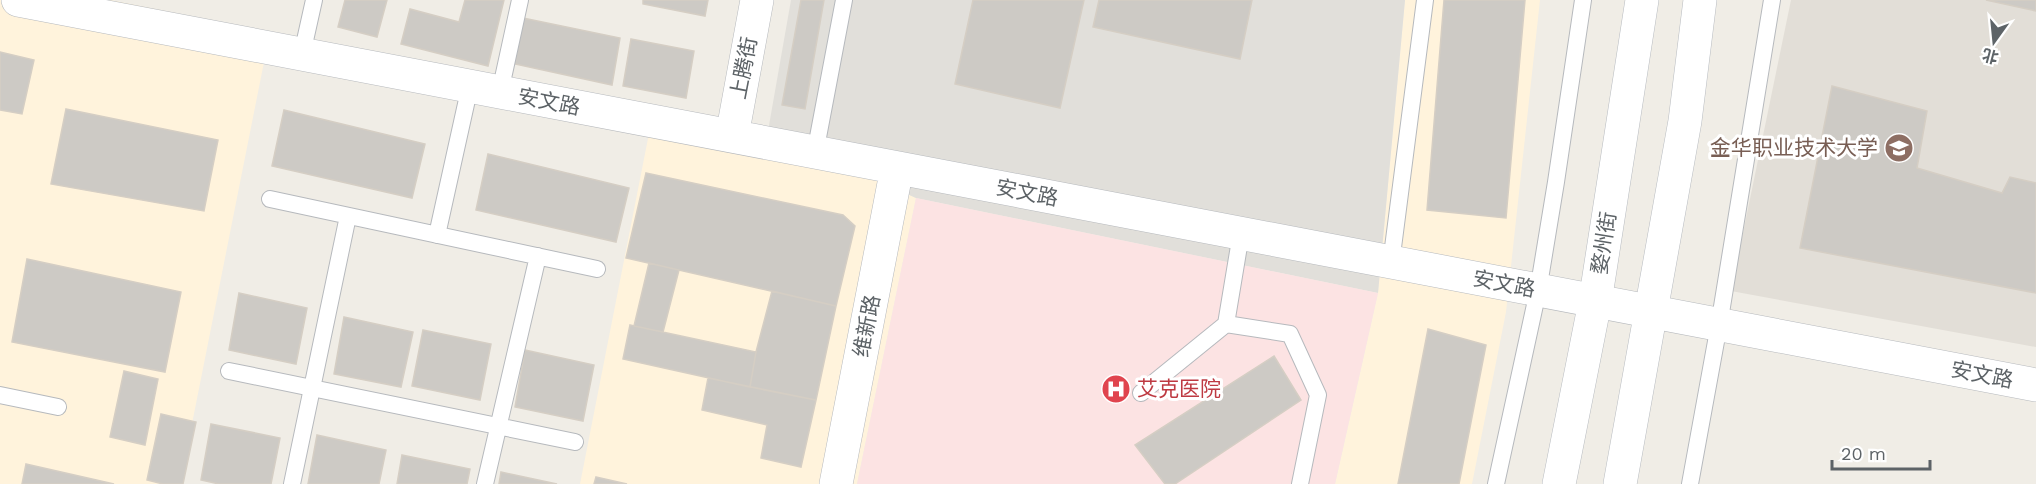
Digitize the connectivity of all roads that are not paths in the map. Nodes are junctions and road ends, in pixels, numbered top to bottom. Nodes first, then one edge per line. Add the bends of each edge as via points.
1 (314, 0) edge
2 (520, 0) edge
3 (757, 0) edge
4 (844, 0) edge
5 (1425, 0) edge
6 (1583, 0) edge
7 (1642, 0) edge
8 (1700, 0) edge
9 (1772, 0) edge
10 (39, 2) edge
11 (302, 54) junction
12 (485, 89) junction
13 (732, 136) junction
14 (815, 153) junction
15 (897, 168) junction
16 (270, 199) dead end
17 (348, 216) junction
18 (1241, 234) junction
19 (437, 235) junction
20 (538, 256) junction
21 (1391, 262) junction
22 (597, 269) dead end
23 (1538, 291) junction
24 (1595, 302) junction
25 (1652, 312) junction
26 (1226, 324) junction
27 (1719, 325) junction
28 (229, 371) dead end
29 (2036, 385) edge
30 (312, 389) junction
31 (1141, 393) dead end
32 (0, 395) edge
33 (58, 407) dead end
34 (499, 426) junction
35 (575, 442) dead end
36 (292, 484) edge
37 (485, 484) edge
38 (836, 484) edge
39 (1300, 484) edge
40 (1496, 484) edge
41 (1559, 484) edge
42 (1620, 484) edge
43 (1690, 484) edge

1 - 11 lane
2 - 12 lane
3 - 13 street, 上腾街
4 - 14 lane
5 - 21 lane
6 - 23 lane
7 - 24 street, 婺州街
8 - 25 street via 1685,121
9 - 27 lane
10 - 11 street, 安文路
11 - 12 street, 安文路
12 - 13 street, 安文路
12 - 19 lane
13 - 14 street, 安文路
14 - 15 street, 安文路
15 - 18 street, 安文路
15 - 38 street, 维新路
16 - 17 lane
17 - 19 lane
17 - 30 lane
18 - 21 street, 安文路
18 - 26 lane
19 - 20 lane
20 - 22 lane
20 - 34 lane
21 - 23 street, 安文路
23 - 24 street, 安文路
23 - 40 lane
24 - 25 street, 安文路
24 - 41 street, 婺州街
25 - 27 street, 安文路
25 - 42 street
26 - 31 lane
26 - 39 lane via 1290,334 1318,396
27 - 29 street, 安文路
27 - 43 lane
28 - 30 lane
30 - 34 lane
30 - 36 lane
32 - 33 lane
34 - 35 lane
34 - 37 lane

